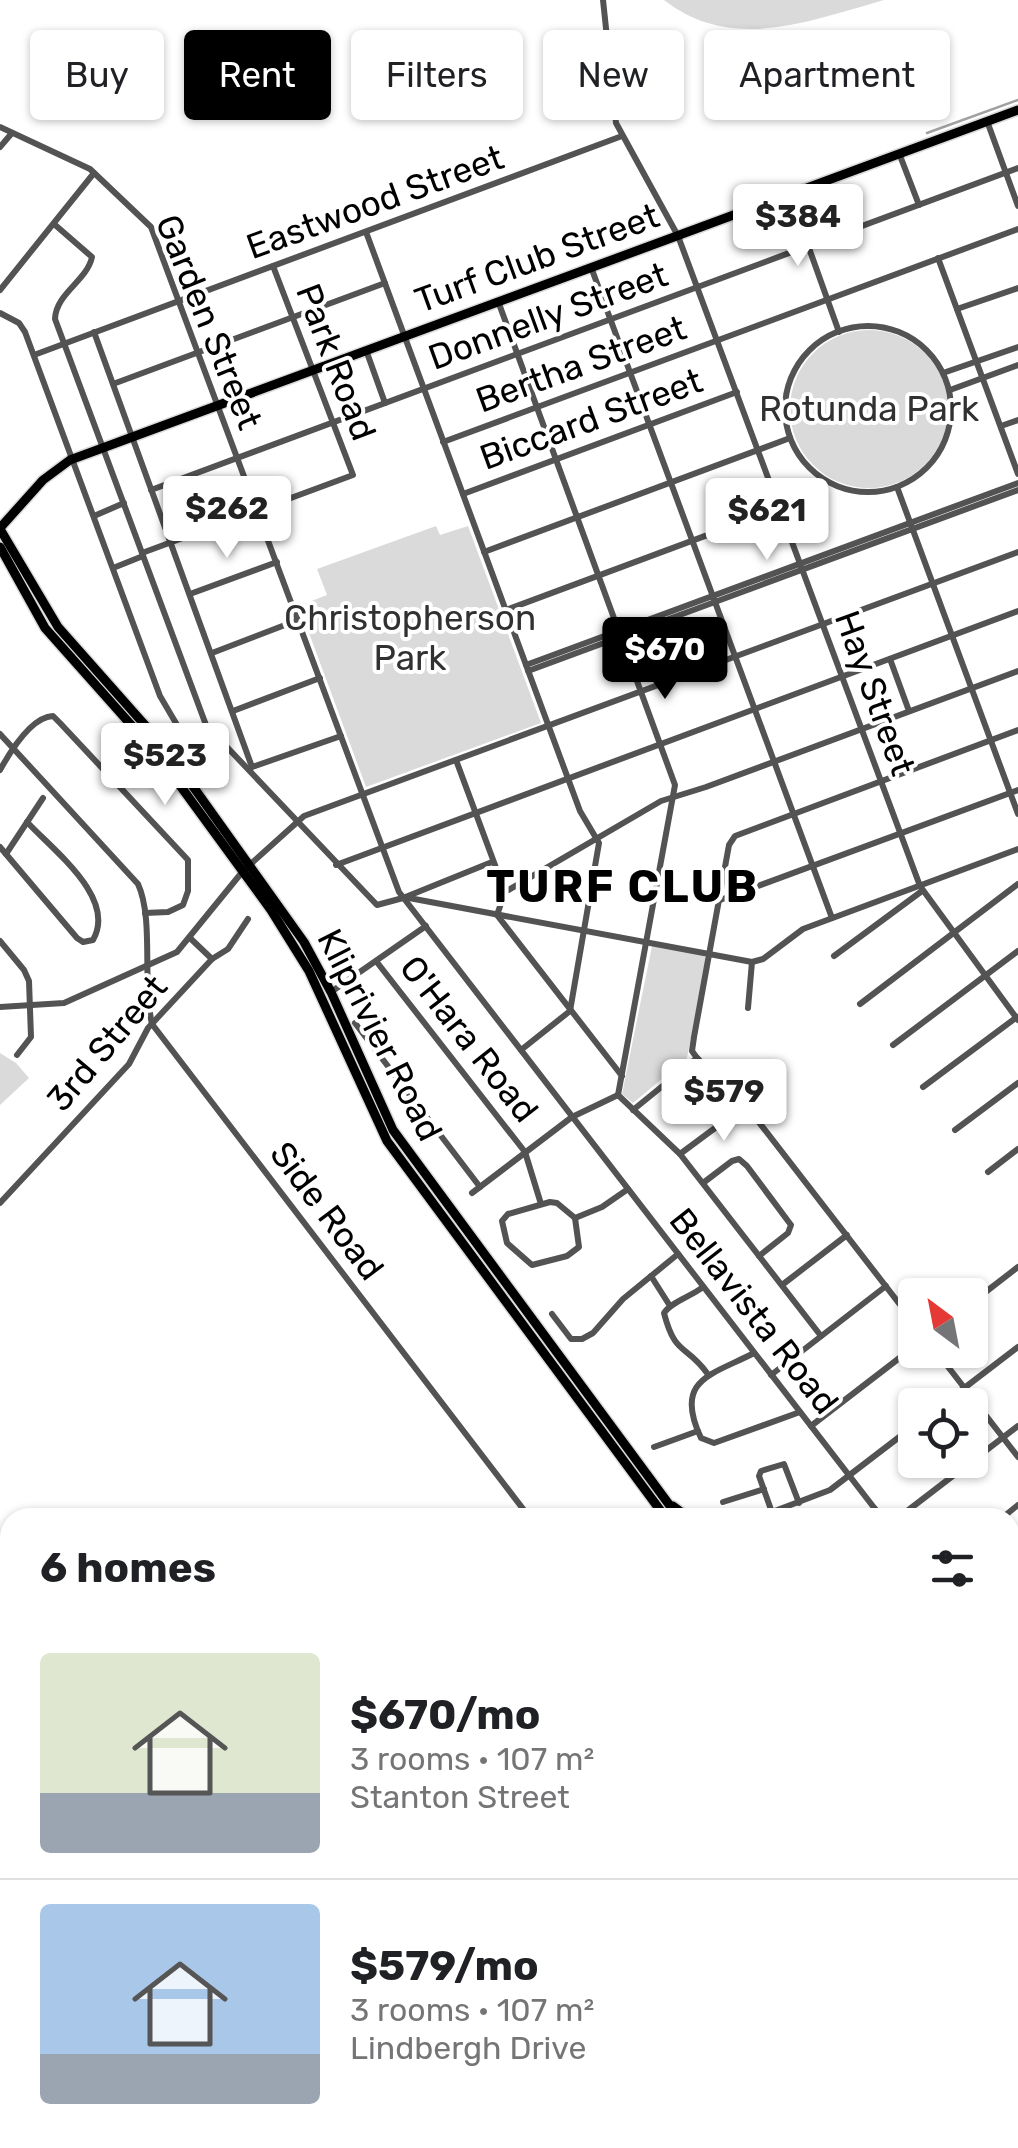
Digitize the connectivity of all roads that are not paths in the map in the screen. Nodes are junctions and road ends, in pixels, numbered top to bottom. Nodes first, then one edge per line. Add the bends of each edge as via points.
1 (603, 0) edge
2 (1018, 110) edge
3 (987, 121) junction
4 (0, 127) edge
5 (12, 133) junction
6 (622, 136) junction
7 (0, 147) edge
8 (899, 153) junction
9 (1018, 168) edge
10 (94, 173) junction
11 (1006, 173) junction
12 (790, 195) junction
13 (919, 205) junction
14 (1018, 206) edge
15 (54, 224) junction
16 (1018, 229) edge
17 (366, 232) junction
18 (678, 236) junction
19 (808, 246) junction
20 (938, 258) junction
21 (273, 266) junction
22 (591, 267) junction
23 (386, 283) junction
24 (698, 288) junction
25 (1018, 288) edge
26 (0, 290) edge
27 (828, 298) junction
28 (179, 301) junction
29 (498, 301) junction
30 (957, 309) junction
31 (0, 313) edge
32 (293, 318) junction
33 (610, 320) junction
34 (94, 332) junction
35 (839, 332) junction
36 (404, 335) junction
37 (718, 340) junction
38 (64, 343) junction
39 (1018, 347) edge
40 (366, 350) junction
41 (199, 353) junction
42 (517, 354) junction
43 (34, 355) junction
44 (976, 362) junction
45 (1018, 365) edge
46 (312, 370) junction
47 (630, 372) junction
48 (944, 373) junction
49 (982, 378) junction
50 (113, 384) junction
51 (424, 389) junction
52 (950, 390) junction
53 (737, 392) junction
54 (385, 403) junction
55 (219, 406) junction
56 (537, 406) junction
57 (1018, 420) edge
58 (332, 422) junction
59 (649, 424) junction
60 (1000, 426) junction
61 (132, 437) junction
62 (790, 438) junction
63 (444, 442) junction
64 (103, 448) junction
65 (759, 450) junction
66 (238, 458) junction
67 (556, 459) junction
68 (72, 461) junction
69 (1018, 474) edge
70 (671, 482) junction
71 (1018, 486) edge
72 (898, 487) junction
73 (152, 490) junction
74 (463, 494) junction
75 (124, 503) junction
76 (780, 508) junction
77 (258, 510) junction
78 (94, 516) junction
79 (577, 517) junction
80 (911, 526) junction
81 (1, 531) edge
82 (692, 541) junction
83 (170, 542) junction
84 (0, 546) edge
85 (484, 552) junction
86 (1018, 552) edge
87 (143, 554) junction
88 (277, 562) junction
89 (801, 566) junction
90 (113, 568) junction
91 (598, 575) junction
92 (933, 584) junction
93 (190, 594) junction
94 (714, 599) junction
95 (506, 610) junction
96 (1018, 611) edge
97 (298, 620) junction
98 (823, 624) junction
99 (620, 633) junction
100 (952, 636) junction
101 (212, 653) junction
102 (735, 657) junction
103 (890, 658) junction
104 (527, 668) junction
105 (1018, 671) edge
106 (842, 677) junction
107 (320, 678) junction
108 (972, 688) junction
109 (642, 691) junction
110 (754, 709) junction
111 (233, 711) junction
112 (910, 711) junction
113 (206, 725) junction
114 (548, 726) junction
115 (861, 729) junction
116 (1018, 730) edge
117 (0, 734) edge
118 (341, 736) junction
119 (991, 740) junction
120 (661, 744) junction
121 (13, 748) junction
122 (456, 760) junction
123 (774, 762) junction
124 (249, 769) junction
125 (0, 770) edge
126 (568, 778) junction
127 (880, 782) junction
128 (1014, 791) edge
129 (362, 794) junction
130 (675, 796) junction
131 (43, 798) dead end
132 (475, 812) junction
133 (793, 814) junction
134 (1018, 814) edge
135 (27, 822) junction
136 (295, 822) junction
137 (900, 834) junction
138 (596, 839) junction
139 (382, 847) junction
140 (3, 850) edge
141 (1018, 850) edge
142 (492, 862) junction
143 (336, 864) junction
144 (812, 866) junction
145 (246, 868) junction
146 (442, 882) junction
147 (1018, 884) edge
148 (921, 889) junction
149 (505, 892) junction
150 (405, 898) junction
151 (720, 900) junction
152 (430, 902) junction
153 (144, 913) junction
154 (497, 915) junction
155 (832, 918) junction
156 (248, 919) dead end
157 (426, 926) junction
158 (585, 931) junction
159 (953, 934) junction
160 (190, 938) junction
161 (0, 941) edge
162 (647, 942) junction
163 (1018, 951) edge
164 (709, 954) junction
165 (834, 956) dead end
166 (212, 959) junction
167 (376, 961) junction
168 (752, 962) junction
169 (145, 967) junction
170 (985, 976) junction
171 (331, 992) junction
172 (860, 1004) dead end
173 (0, 1007) edge
174 (30, 1007) junction
175 (748, 1008) dead end
176 (570, 1011) junction
177 (1018, 1018) edge
178 (355, 1023) dead end
179 (152, 1024) junction
180 (894, 1045) dead end
181 (521, 1050) junction
182 (17, 1054) dead end
183 (697, 1058) junction
184 (622, 1076) junction
185 (1018, 1082) edge
186 (924, 1088) dead end
187 (618, 1095) junction
188 (746, 1105) junction
189 (634, 1110) junction
190 (572, 1116) junction
191 (954, 1130) dead end
192 (1018, 1149) edge
193 (526, 1152) junction
194 (680, 1154) junction
195 (988, 1172) dead end
196 (703, 1183) junction
197 (480, 1187) junction
198 (628, 1189) junction
199 (472, 1194) dead end
200 (0, 1202) edge
201 (541, 1204) junction
202 (575, 1218) junction
203 (847, 1235) junction
204 (678, 1254) junction
205 (759, 1256) junction
206 (1018, 1267) edge
207 (651, 1276) junction
208 (782, 1285) junction
209 (886, 1286) junction
210 (703, 1287) junction
211 (988, 1290) edge
212 (898, 1302) edge
213 (670, 1306) junction
214 (552, 1314) dead end
215 (821, 1336) junction
216 (1018, 1347) edge
217 (754, 1353) junction
218 (898, 1359) edge
219 (949, 1368) edge
220 (708, 1373) junction
221 (771, 1375) junction
222 (964, 1388) joint
223 (800, 1412) junction
224 (988, 1419) edge
225 (811, 1426) junction
226 (1018, 1426) edge
227 (698, 1431) junction
228 (1003, 1438) junction
229 (898, 1439) edge
230 (654, 1447) dead end
231 (1018, 1457) edge
232 (849, 1476) junction
233 (764, 1490) junction
234 (663, 1499) junction
235 (722, 1502) dead end
236 (799, 1503) junction
237 (522, 1508) edge
238 (659, 1508) edge
239 (671, 1508) edge
240 (675, 1508) edge
241 (770, 1508) edge
242 (788, 1508) edge
243 (875, 1508) edge
244 (911, 1508) edge

1 - 6 street, Hay Street via 612,105
2 - 3 main road, Turf Club Street
3 - 8 main road, Turf Club Street
3 - 11 street
4 - 5 street, Garden Street
5 - 7 street
5 - 10 street, Garden Street
6 - 17 street, Eastwood Street
6 - 18 street, Hay Street
8 - 12 main road, Turf Club Street
8 - 13 street
9 - 11 street, Donnelly Street
10 - 15 street
10 - 28 street, Garden Street via 151,228
11 - 13 street, Donnelly Street
11 - 14 street
12 - 18 main road, Turf Club Street
12 - 19 street
13 - 19 street, Donnelly Street
15 - 26 street
15 - 38 street via 92,259 56,309
16 - 20 street, Bertha Street
17 - 21 street, Eastwood Street
17 - 23 street
18 - 22 main road, Turf Club Street
18 - 24 street, Hay Street
19 - 24 street, Donnelly Street
19 - 27 street
20 - 27 street, Bertha Street
20 - 30 street
21 - 28 street, Eastwood Street
21 - 32 street, Park Road
22 - 29 main road, Turf Club Street
22 - 33 street
23 - 32 street
23 - 36 street
24 - 33 street, Donnelly Street
24 - 37 street, Hay Street
25 - 30 street
27 - 35 street
27 - 37 street, Bertha Street
28 - 34 street, Eastwood Street
28 - 41 street, Garden Street
29 - 36 main road, Turf Club Street
29 - 42 street
30 - 44 street
31 - 43 street via 20,325
32 - 41 street
32 - 46 street, Park Road
33 - 42 street, Donnelly Street
33 - 47 street
34 - 38 street, Eastwood Street
34 - 50 street
35 - 48 street via 869,326 899,332 925,348
35 - 62 street via 810,350 794,372 786,404
36 - 40 main road, Turf Club Street
36 - 51 street
37 - 47 street, Bertha Street
37 - 53 street, Hay Street
38 - 43 street, Eastwood Street
38 - 64 street
39 - 44 street
40 - 46 main road, Turf Club Street
40 - 54 street
41 - 50 street
41 - 55 street, Garden Street
42 - 51 street, Donnelly Street
42 - 56 street
43 - 68 street
44 - 48 street
44 - 49 street
45 - 49 street
46 - 55 main road, Turf Club Street
46 - 58 street, Park Road
47 - 56 street, Bertha Street
47 - 59 street
48 - 52 street
49 - 52 street
49 - 60 street
50 - 61 street
51 - 54 street, Donnelly Street
51 - 63 street
52 - 72 street via 942,448
53 - 59 street, Biccard Street
53 - 65 street, Hay Street
54 - 58 street, Donnelly Street
55 - 61 main road, Turf Club Street
55 - 66 street, Garden Street
56 - 63 street, Bertha Street
56 - 67 street
57 - 60 street
58 - 66 street, Donnelly Street
58 - 77 street, Park Road via 353,475
59 - 67 street, Biccard Street
59 - 70 street
60 - 69 street
61 - 64 main road, Turf Club Street
61 - 73 street
62 - 65 street
62 - 72 street via 804,462 834,484 861,492
63 - 74 street
64 - 68 main road, Turf Club Street
64 - 75 street
65 - 70 street
65 - 76 street, Hay Street
66 - 73 street, Donnelly Street
66 - 77 street, Garden Street
67 - 74 street, Biccard Street
67 - 79 street
68 - 78 street
68 - 81 main road, Turf Club Street
70 - 79 street
70 - 82 street
71 - 80 street
72 - 80 street
73 - 83 street
74 - 85 street
75 - 78 street
75 - 87 street
76 - 82 street
76 - 89 street, Hay Street
77 - 83 street
77 - 88 street, Garden Street
78 - 90 street
79 - 85 street
79 - 91 street
80 - 89 street
80 - 92 street
81 - 145 main road, Kliprivier Road via 58,627 165,748
82 - 91 street
82 - 94 street
83 - 87 street
83 - 93 street
84 - 145 main road, Kliprivier Road via 50,635 157,754
85 - 95 street
86 - 92 street
87 - 90 street
87 - 113 street
88 - 93 street
88 - 97 street, Garden Street
89 - 94 street
89 - 98 street, Hay Street
90 - 113 street via 174,723 186,732
91 - 95 street
91 - 99 street
92 - 98 street
92 - 100 street
93 - 101 street
94 - 99 street
94 - 102 street
95 - 104 street
96 - 100 street
97 - 101 street
97 - 107 street, Garden Street
98 - 102 street
98 - 106 street, Hay Street
99 - 104 street
99 - 109 street
100 - 103 street
100 - 108 street
101 - 111 street
102 - 109 street
102 - 110 street
103 - 106 street
103 - 112 street
104 - 114 street
105 - 108 street
106 - 110 street
106 - 115 street, Hay Street
107 - 111 street
107 - 118 street, Garden Street
108 - 112 street
108 - 119 street
109 - 114 street
109 - 120 street
110 - 120 street
110 - 123 street
111 - 124 street
112 - 115 street
113 - 124 street
114 - 122 street
114 - 126 street
115 - 123 street
115 - 127 street, Hay Street
116 - 119 street
117 - 121 street
118 - 124 street
118 - 129 street, Garden Street
119 - 127 street
119 - 128 street
120 - 126 street
120 - 130 street
121 - 125 street
121 - 153 street via 132,876
121 - 153 street via 41,718 53,716 188,860 183,904 172,912
122 - 129 street
122 - 132 street
123 - 130 street
123 - 133 street
124 - 136 street
126 - 132 street
126 - 138 street
127 - 133 street
127 - 137 street, Hay Street
128 - 134 street
128 - 137 street
129 - 136 street
129 - 139 street, Garden Street
130 - 138 street
130 - 162 street
131 - 135 street
132 - 139 street
132 - 142 street
133 - 144 street
133 - 151 street via 733,838
135 - 140 street
135 - 140 street via 94,896 93,940 77,938
136 - 143 street
136 - 145 street
137 - 144 street
137 - 148 street, Hay Street
138 - 149 street
138 - 158 street
139 - 143 street
139 - 150 street, Garden Street
141 - 148 street
142 - 146 street
142 - 149 street
143 - 150 street via 377,904
144 - 151 street
144 - 155 street
145 - 160 street
145 - 171 main road, Kliprivier Road via 304,942
145 - 238 main road, Kliprivier Road via 309,971 387,1141
146 - 150 street
146 - 152 street
147 - 159 street
148 - 155 street
148 - 159 street, Hay Street
148 - 165 street
149 - 154 street
150 - 152 street
150 - 157 street, Bellavista Road
151 - 164 street
152 - 154 street
153 - 169 street
154 - 158 street
154 - 176 street
155 - 168 street
156 - 166 street, 3rd Street
157 - 167 street
157 - 181 street, Bellavista Road
158 - 162 street
158 - 176 street
159 - 170 street, Hay Street
159 - 172 street
160 - 166 street
160 - 169 street
161 - 174 street via 27,974
162 - 164 street
162 - 184 street
163 - 170 street
164 - 168 street
164 - 183 street via 692,1048
166 - 179 street, 3rd Street
167 - 171 street
167 - 193 street, O'Hara Road
168 - 175 street
169 - 174 street via 60,1004
169 - 179 street
170 - 177 street, Hay Street
170 - 180 street
171 - 234 main road, Kliprivier Road via 393,1130
173 - 174 street
174 - 182 street via 30,1039
176 - 181 street
176 - 184 street
177 - 186 street
178 - 197 street
179 - 200 street, 3rd Street via 129,1064
179 - 237 street, Side Road
181 - 190 street, Bellavista Road
183 - 188 street
183 - 189 street
184 - 187 street
185 - 191 street
187 - 189 street
187 - 190 street
188 - 194 street
188 - 203 street
189 - 194 street
190 - 193 street
190 - 198 street, Bellavista Road
192 - 195 street
193 - 197 street
193 - 201 street, O'Hara Road
194 - 196 street
196 - 205 street
196 - 205 street via 736,1159 756,1178 791,1226
197 - 199 street
198 - 202 street
198 - 204 street, Bellavista Road
201 - 202 street via 556,1202
201 - 202 street via 502,1221 507,1243 532,1265 577,1251
203 - 208 street
203 - 209 street
204 - 207 street
204 - 210 street, Bellavista Road
205 - 208 street
206 - 211 street
207 - 213 street
207 - 214 street via 582,1340 568,1336
208 - 215 street
209 - 212 street
209 - 215 street
210 - 213 street
210 - 217 street, Bellavista Road
213 - 220 street via 664,1316 675,1345
215 - 221 street
216 - 222 street
217 - 220 street
217 - 221 street, Bellavista Road
218 - 225 street
219 - 222 street
220 - 227 street via 692,1400
221 - 223 street, Bellavista Road
223 - 225 street, Bellavista Road
223 - 227 street via 714,1443
224 - 228 street
225 - 232 street, Bellavista Road
226 - 228 street
227 - 230 street
228 - 231 street
228 - 244 street
229 - 232 street
232 - 236 street
232 - 243 street, Bellavista Road
233 - 235 street
233 - 236 street via 759,1472 784,1464
233 - 241 street
234 - 239 main road, Kliprivier Road
234 - 240 main road
236 - 242 street

